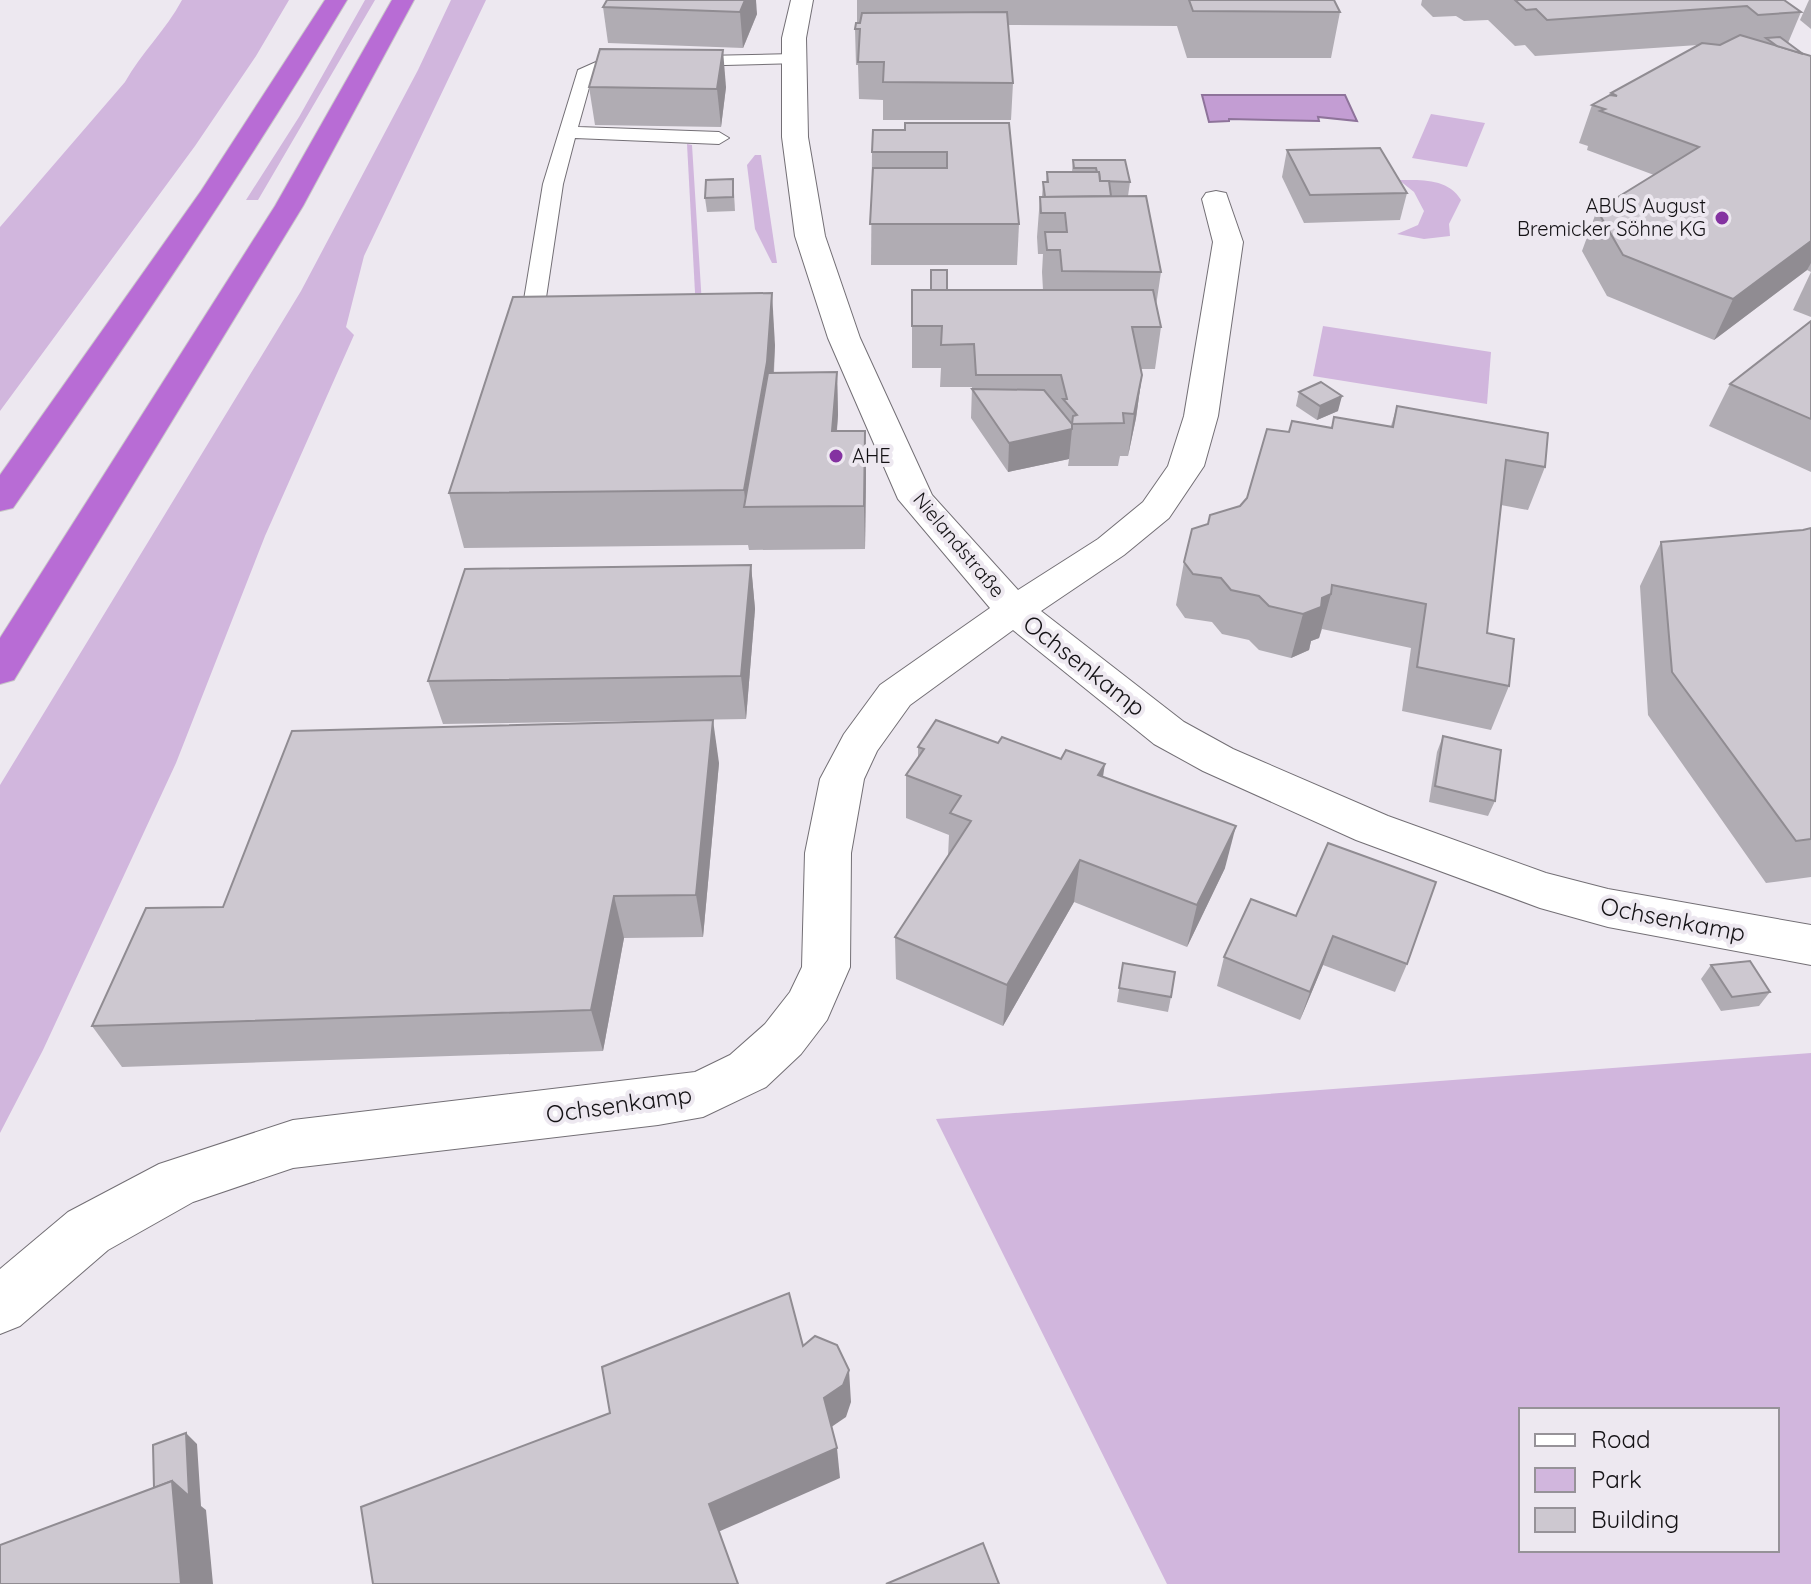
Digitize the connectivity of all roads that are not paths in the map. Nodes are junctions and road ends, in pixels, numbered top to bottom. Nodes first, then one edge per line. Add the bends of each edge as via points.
1 (336, 0) edge
2 (403, 0) edge
3 (802, 0) edge
4 (301, 15) dead end
5 (794, 59) junction
6 (284, 88) junction
7 (567, 131) junction
8 (719, 138) dead end
9 (1216, 199) dead end
10 (575, 319) edge
11 (0, 500) edge
12 (1014, 610) junction
13 (0, 670) edge
14 (1811, 945) edge
15 (0, 1306) edge

1 - 6 highway
2 - 13 highway via 289,206
3 - 5 street, Nielandstraße
4 - 6 highway
5 - 7 lane via 605,63 584,74
5 - 12 street, Nielandstraße via 795,137 810,236 844,338 916,499
6 - 11 highway
7 - 8 lane
7 - 10 lane via 553,184 532,318
9 - 12 street, Nielandstraße via 1228,242 1201,416 1186,466 1156,510 1111,547
12 - 14 street, Ochsenkamp via 1169,733 1372,828 1540,890
12 - 15 street, Ochsenkamp via 895,695 859,745 842,779 833,815 826,967 809,1005 748,1071 703,1094 658,1102 293,1144 178,1182 88,1231

